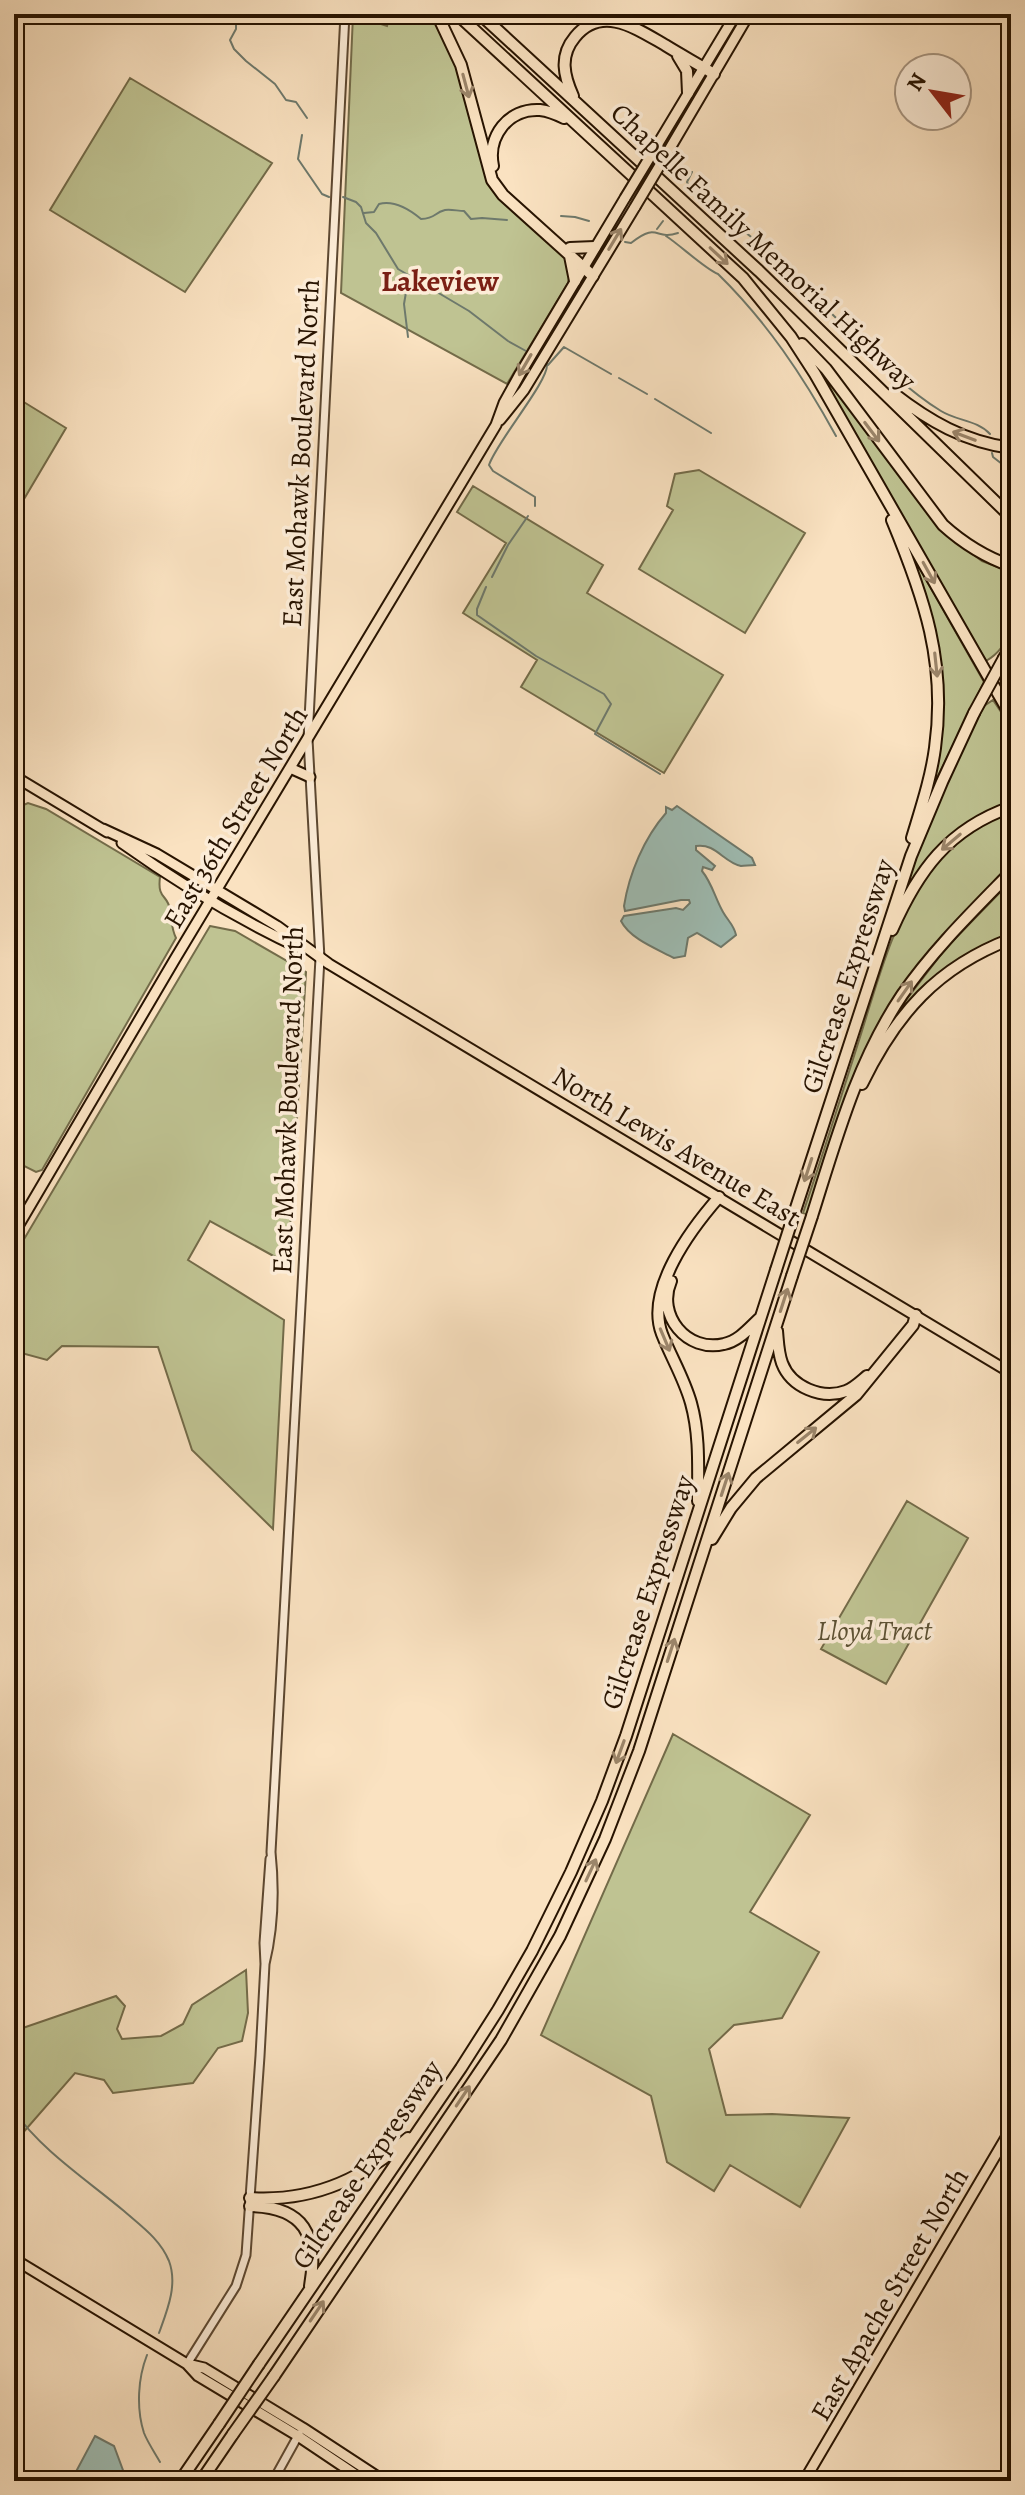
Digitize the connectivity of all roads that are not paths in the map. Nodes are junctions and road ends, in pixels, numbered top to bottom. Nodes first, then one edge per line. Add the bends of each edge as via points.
1 (345, 14) edge
2 (437, 14) edge
3 (457, 14) edge
4 (480, 14) edge
5 (597, 14) edge
6 (736, 14) edge
7 (749, 14) edge
8 (674, 51) junction
9 (704, 65) junction
10 (715, 72) junction
11 (688, 93) junction
12 (575, 102) junction
13 (574, 122) junction
14 (595, 247) junction
15 (570, 251) junction
16 (584, 265) junction
17 (595, 274) junction
18 (575, 281) junction
19 (758, 295) junction
20 (854, 362) junction
21 (496, 425) junction
22 (1011, 448) edge
23 (877, 481) junction
24 (1011, 517) edge
25 (1011, 566) edge
26 (1011, 647) edge
27 (1011, 716) edge
28 (308, 739) junction
29 (290, 768) junction
30 (14, 776) edge
31 (310, 777) junction
32 (1011, 807) edge
33 (1011, 872) edge
34 (214, 895) junction
35 (1011, 939) edge
36 (879, 952) junction
37 (320, 958) junction
38 (868, 984) junction
39 (837, 1137) junction
40 (719, 1197) junction
41 (14, 1233) edge
42 (916, 1315) junction
43 (762, 1317) junction
44 (777, 1324) junction
45 (1011, 1373) edge
46 (698, 1511) junction
47 (701, 1558) junction
48 (424, 2123) junction
49 (1011, 2129) edge
50 (250, 2202) junction
51 (14, 2259) edge
52 (308, 2292) junction
53 (187, 2364) junction
54 (300, 2432) junction
55 (180, 2481) edge
56 (201, 2481) edge
57 (273, 2481) edge
58 (365, 2481) edge
59 (384, 2481) edge
60 (804, 2481) edge

1 - 28 street, East Mohawk Boulevard North
2 -> 15 highway via 461,65 492,180
3 - 13 highway, Chapelle Family Memorial Highway
4 - 12 highway, Chapelle Family Memorial Highway
5 - 9 highway via 633,20
6 - 9 main road, East 36th Street North
7 - 10 main road, East 36th Street North
8 - 9 highway
8 - 11 highway via 687,71
8 - 12 highway via 627,23 591,24 574,38 565,56
9 - 10 highway
9 - 11 main road, East 36th Street North
17 -> 10 main road, East 36th Street North, bridge
11 - 14 main road, East 36th Street North, bridge
12 - 20 highway, Chapelle Family Memorial Highway
13 - 15 highway via 545,110 519,113 499,130 491,154 504,187
13 -> 19 highway, Chapelle Family Memorial Highway
14 - 15 highway
14 - 16 main road, East 36th Street North
15 - 16 highway
15 - 18 highway
16 - 17 highway
16 - 18 main road, East 36th Street North
17 - 21 main road, East 36th Street North via 524,390
18 -> 21 main road, East 36th Street North
19 - 23 highway, Chapelle Family Memorial Highway via 815,374
19 -> 25 highway via 826,369 933,514 955,537
22 -> 20 highway via 969,439 937,424
20 - 24 highway, Chapelle Family Memorial Highway
21 - 28 main road, East 36th Street North
23 -> 27 highway, Chapelle Family Memorial Highway
23 -> 36 highway via 923,599 933,637 938,709 929,779
26 - 36 highway, Gilcrease Expressway, bridge via 926,819
28 - 29 main road, East 36th Street North
28 - 31 street, East Mohawk Boulevard North
29 - 31 main road
29 - 34 main road, East 36th Street North
30 - 34 main road, North Lewis Avenue East via 157,854
31 - 37 street, East Mohawk Boulevard North
32 -> 38 highway via 962,832 930,862 907,896
39 -> 33 highway, Gilcrease Expressway via 865,1061 902,996 942,944
34 - 37 main road, North Lewis Avenue East via 271,935
34 - 41 main road, East 36th Street North
35 - 39 highway via 951,970 905,1012 882,1045
36 - 38 highway, Gilcrease Expressway
37 - 40 main road, North Lewis Avenue East
37 - 50 street, East Mohawk Boulevard North via 271,1852 273,1903
38 -> 43 highway, Gilcrease Expressway, bridge
44 -> 39 highway, Gilcrease Expressway, bridge
40 - 42 main road, North Lewis Avenue East
40 - 43 highway via 669,1283 670,1316 688,1338 713,1346 734,1341
40 -> 46 highway via 666,1276 658,1302 662,1333 694,1417
42 - 44 highway via 868,1375 853,1388 833,1393 811,1391 789,1375 779,1354
42 - 45 main road, North Lewis Avenue East
47 -> 42 highway via 746,1489 856,1395
43 - 46 highway, Gilcrease Expressway
47 -> 44 highway, Gilcrease Expressway
46 -> 48 highway, Gilcrease Expressway via 626,1736 577,1858 515,1980
56 -> 47 highway, Gilcrease Expressway, bridge via 501,2040 560,1936 631,1773
48 - 50 highway via 379,2163 342,2184
48 - 52 highway, Gilcrease Expressway
49 - 60 main road, East Apache Street North
50 - 52 highway via 282,2210 305,2231 314,2257
50 - 53 street, East Mohawk Boulevard North via 246,2255 236,2286
51 - 53 main road
52 - 55 highway, Gilcrease Expressway, bridge
53 - 54 main road via 204,2368
54 - 57 street
54 - 58 main road
54 - 59 main road

